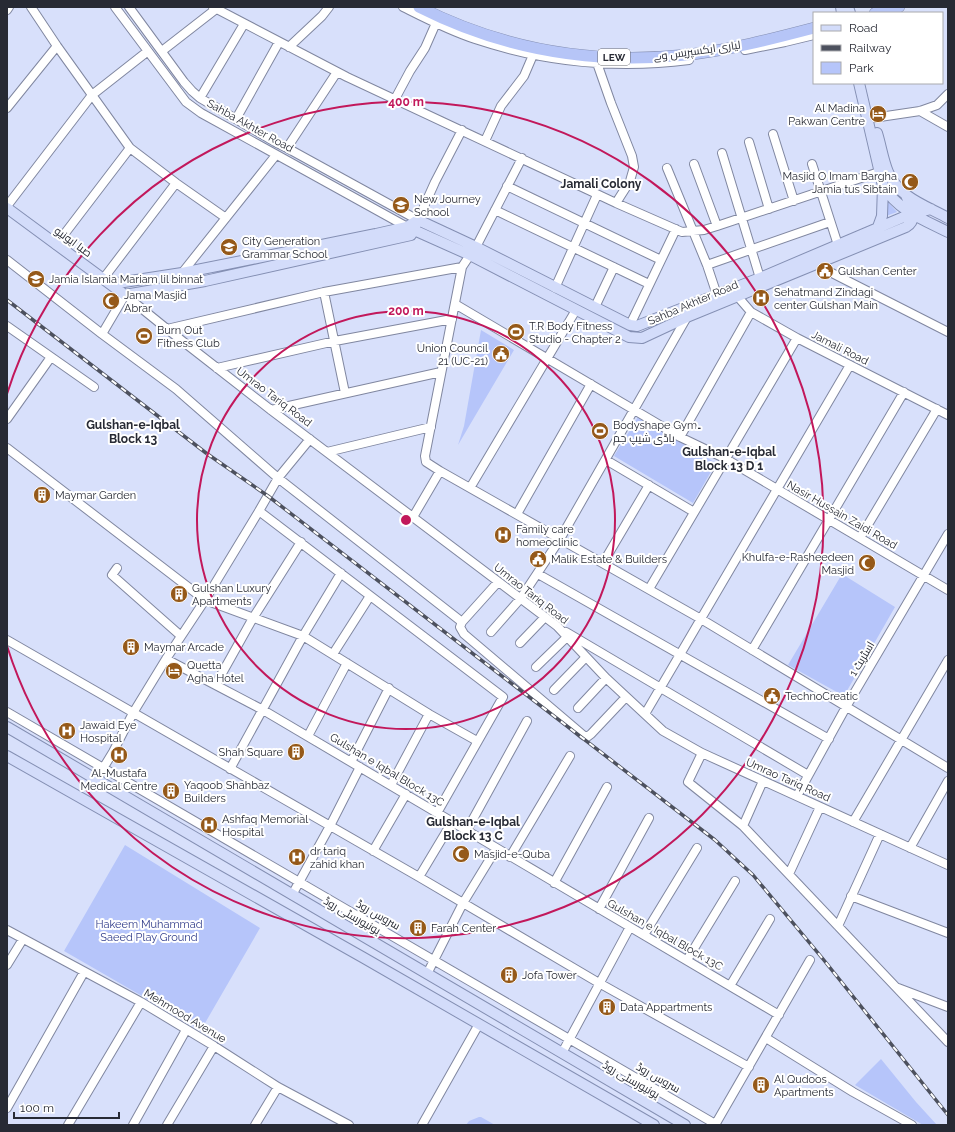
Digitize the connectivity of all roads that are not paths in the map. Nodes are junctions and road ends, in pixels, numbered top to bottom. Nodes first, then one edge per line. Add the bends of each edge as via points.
1 (10, 7) edge
2 (31, 7) edge
3 (115, 7) edge
4 (130, 7) edge
5 (329, 7) edge
6 (403, 7) edge
7 (419, 7) edge
8 (899, 7) edge
9 (215, 8) edge
10 (7, 10) edge
11 (879, 12) edge
12 (436, 23) junction
13 (244, 24) junction
14 (813, 28) edge
15 (813, 35) edge
16 (279, 42) junction
17 (57, 46) junction
18 (288, 47) junction
19 (148, 51) junction
20 (162, 52) junction
21 (533, 55) junction
22 (597, 63) junction
23 (337, 72) junction
24 (859, 84) edge
25 (865, 84) edge
26 (948, 94) edge
27 (92, 96) junction
28 (200, 98) junction
29 (395, 99) junction
30 (7, 108) edge
31 (920, 112) junction
32 (873, 118) junction
33 (236, 120) junction
34 (948, 127) edge
35 (462, 130) junction
36 (773, 134) dead end
37 (485, 141) junction
38 (749, 142) dead end
39 (130, 148) junction
40 (287, 148) junction
41 (722, 153) dead end
42 (276, 155) junction
43 (522, 158) junction
44 (694, 164) dead end
45 (812, 164) dead end
46 (667, 168) dead end
47 (879, 172) junction
48 (176, 183) junction
49 (507, 186) junction
50 (883, 186) junction
51 (821, 193) junction
52 (597, 195) junction
53 (906, 195) junction
54 (794, 201) junction
55 (616, 203) junction
56 (7, 207) edge
57 (769, 209) junction
58 (931, 209) junction
59 (495, 210) junction
60 (912, 214) junction
61 (226, 218) junction
62 (742, 218) junction
63 (948, 218) edge
64 (830, 222) junction
65 (584, 223) junction
66 (413, 226) junction
67 (717, 226) junction
68 (878, 227) junction
69 (676, 229) junction
70 (693, 231) junction
71 (948, 232) edge
72 (377, 238) junction
73 (56, 245) junction
74 (838, 245) junction
75 (476, 247) junction
76 (573, 247) junction
77 (752, 250) junction
78 (470, 255) junction
79 (821, 257) junction
80 (7, 260) edge
81 (661, 260) junction
82 (707, 265) junction
83 (462, 267) junction
84 (614, 267) junction
85 (182, 273) junction
86 (760, 278) junction
87 (107, 281) junction
88 (649, 284) junction
89 (555, 288) junction
90 (324, 292) junction
91 (736, 292) junction
92 (125, 295) junction
93 (717, 295) junction
94 (455, 304) junction
95 (595, 307) junction
96 (576, 310) junction
97 (751, 312) junction
98 (685, 313) junction
99 (452, 319) junction
100 (630, 325) junction
101 (7, 326) edge
102 (167, 329) junction
103 (948, 332) edge
104 (102, 334) junction
105 (797, 338) junction
106 (335, 341) junction
107 (51, 357) junction
108 (548, 358) junction
109 (850, 365) junction
110 (217, 368) junction
111 (441, 372) junction
112 (591, 384) junction
113 (94, 387) dead end
114 (904, 392) junction
115 (345, 393) junction
116 (937, 409) junction
117 (271, 410) junction
118 (635, 410) junction
119 (948, 415) edge
120 (7, 419) edge
121 (431, 427) junction
122 (680, 437) junction
123 (310, 439) junction
124 (7, 448) edge
125 (327, 452) junction
126 (606, 460) junction
127 (726, 460) junction
128 (440, 471) junction
129 (278, 478) junction
130 (649, 485) junction
131 (470, 488) junction
132 (777, 490) junction
133 (260, 511) junction
134 (694, 512) junction
135 (517, 514) junction
136 (413, 517) junction
137 (830, 520) junction
138 (948, 534) edge
139 (860, 538) junction
140 (560, 539) junction
141 (301, 542) junction
142 (603, 563) junction
143 (117, 568) dead end
144 (341, 573) junction
145 (538, 574) junction
146 (924, 576) junction
147 (498, 582) junction
148 (649, 589) junction
149 (948, 590) edge
150 (370, 596) junction
151 (521, 598) junction
152 (205, 600) junction
153 (545, 617) junction
154 (253, 618) junction
155 (701, 619) junction
156 (462, 622) junction
157 (557, 626) junction
158 (491, 632) dead end
159 (182, 636) junction
160 (303, 636) junction
161 (567, 637) junction
162 (7, 640) edge
163 (520, 643) dead end
164 (752, 650) junction
165 (332, 654) junction
166 (680, 655) junction
167 (586, 657) junction
168 (166, 659) junction
169 (948, 660) edge
170 (347, 663) junction
171 (536, 667) dead end
172 (606, 678) junction
173 (216, 684) junction
174 (660, 687) junction
175 (389, 688) junction
176 (554, 690) dead end
177 (626, 697) junction
178 (846, 707) junction
179 (578, 708) dead end
180 (263, 710) junction
181 (7, 712) edge
182 (134, 713) junction
183 (429, 714) junction
184 (645, 714) junction
185 (527, 721) dead end
186 (7, 727) edge
187 (308, 736) junction
188 (829, 739) junction
189 (901, 739) junction
190 (477, 741) junction
191 (702, 753) junction
192 (7, 756) edge
193 (570, 756) dead end
194 (351, 762) junction
195 (360, 767) junction
196 (104, 768) junction
197 (948, 768) edge
198 (230, 769) junction
199 (808, 775) junction
200 (96, 780) junction
201 (763, 781) junction
202 (948, 781) edge
203 (391, 785) junction
204 (607, 787) dead end
205 (406, 794) junction
206 (797, 796) junction
207 (820, 807) junction
208 (437, 813) junction
209 (649, 818) dead end
210 (452, 822) junction
211 (853, 822) junction
212 (330, 826) junction
213 (743, 826) junction
214 (467, 830) junction
215 (880, 834) junction
216 (697, 848) dead end
217 (910, 848) junction
218 (496, 849) junction
219 (373, 851) junction
220 (510, 857) junction
221 (948, 865) edge
222 (789, 874) junction
223 (419, 876) junction
224 (735, 881) dead end
225 (298, 882) junction
226 (554, 883) junction
227 (292, 895) junction
228 (851, 896) junction
229 (463, 903) junction
230 (599, 909) junction
231 (770, 919) dead end
232 (838, 926) junction
233 (630, 928) junction
234 (7, 930) edge
235 (948, 933) edge
236 (644, 935) junction
237 (23, 939) junction
238 (434, 959) junction
239 (687, 960) junction
240 (810, 960) dead end
241 (7, 965) edge
242 (84, 972) junction
243 (427, 974) junction
244 (599, 983) junction
245 (730, 986) junction
246 (895, 986) junction
247 (141, 1002) junction
248 (948, 1007) edge
249 (779, 1015) junction
250 (479, 1024) junction
251 (186, 1030) junction
252 (766, 1038) junction
253 (947, 1038) edge
254 (569, 1040) junction
255 (214, 1046) junction
256 (562, 1053) junction
257 (749, 1067) junction
258 (278, 1087) junction
259 (10, 1097) edge
260 (7, 1108) edge
261 (336, 1122) edge
262 (68, 1125) edge
263 (133, 1125) edge
264 (167, 1125) edge
265 (255, 1125) edge
266 (349, 1125) edge
267 (422, 1125) edge
268 (654, 1125) edge
269 (685, 1125) edge
270 (716, 1125) edge
271 (912, 1125) edge

1 - 10 street
2 - 17 street
3 - 19 street, Sahba Akhter Road
4 - 20 street, Sahba Akhter Road
5 - 18 street
6 - 12 street
7 - 14 highway, لیاری ایکسپریس وے / LEW via 458,26 517,44 558,53 623,58 710,51
8 - 11 highway
9 - 13 street
9 - 20 street
12 - 21 street via 475,39
12 - 29 street via 425,48
13 - 16 street
13 - 28 street
15 - 22 street via 718,56 661,63
16 - 18 street
16 - 33 street
17 - 27 street
17 - 30 street
18 - 23 street
19 - 27 street
19 - 42 street, Sahba Akhter Road via 186,102
20 - 28 street, Sahba Akhter Road via 188,87
21 - 22 street
21 - 37 street via 524,76 501,106
22 - 55 street via 634,167 630,181
23 - 29 street
23 - 40 street
24 - 47 main road
25 - 32 main road
26 - 31 street via 937,105
27 - 39 street
27 - 56 street
28 - 33 street, Sahba Akhter Road
29 - 35 street
31 - 32 street
31 - 34 street
32 - 53 main road via 888,173
33 - 40 street, Sahba Akhter Road
35 - 37 street
35 - 66 street
36 - 54 street
37 - 43 street
38 - 57 street
39 - 48 street
39 - 73 street
40 - 66 street, Sahba Akhter Road
41 - 62 street
42 - 61 street
42 - 66 street, Sahba Akhter Road
43 - 49 street
43 - 52 street
44 - 67 street
45 - 51 street
46 - 70 street
47 - 50 main road
47 - 51 street
48 - 61 street
48 - 87 street
49 - 59 street
49 - 65 street
50 - 60 main road via 899,205
50 - 68 main road via 882,216
51 - 54 street
51 - 64 street
52 - 55 street
52 - 65 street
53 - 58 main road
53 - 60 main road
54 - 57 street
55 - 69 street
56 - 73 main road, صبا ایونیو
57 - 62 street
58 - 60 main road, Sahba Akhter Road
58 - 63 main road
59 - 75 street
59 - 76 street
60 - 68 main road, Sahba Akhter Road
60 - 71 main road
60 - 79 main road, Sahba Akhter Road via 912,223 899,230
61 - 85 street
62 - 67 street
62 - 77 street
64 - 74 street
64 - 77 street
65 - 76 street
65 - 81 street
66 - 72 main road
66 - 75 main road, Sahba Akhter Road
66 - 78 main road, Sahba Akhter Road
67 - 70 street
68 - 74 main road, Sahba Akhter Road
69 - 70 street via 682,232
69 - 81 street
70 - 82 street
72 - 85 main road
72 - 92 main road via 205,281
73 - 87 main road, صبا ایونیو
74 - 79 main road, Sahba Akhter Road
75 - 89 main road, Sahba Akhter Road
76 - 84 street
76 - 89 street
77 - 82 street
77 - 86 street
78 - 83 street
78 - 96 main road, Sahba Akhter Road
79 - 86 main road, Sahba Akhter Road
79 - 91 main road, Sahba Akhter Road
79 - 103 street via 828,271
80 - 104 street
81 - 88 street
82 - 93 street
83 - 90 street
83 - 94 street
84 - 88 street
84 - 95 street
85 - 87 main road
86 - 91 main road, Sahba Akhter Road
87 - 92 main road, صبا ایونیو
88 - 100 street
89 - 95 main road, Sahba Akhter Road
90 - 102 street
90 - 106 street
91 - 93 main road, Sahba Akhter Road
91 - 97 street, Jamali Road
91 - 98 main road, Sahba Akhter Road
92 - 102 street, Umrao Tariq Road
92 - 104 street
93 - 98 main road, Sahba Akhter Road
94 - 99 street
94 - 108 street, Nasir Hussain Zaidi Road
95 - 100 main road, Sahba Akhter Road
96 - 98 main road, Sahba Akhter Road via 629,337 642,338
96 - 108 street
97 - 105 street, Jamali Road
97 - 122 street
98 - 100 main road, Sahba Akhter Road via 637,326
98 - 118 street
99 - 106 street
99 - 111 street
101 - 107 street
102 - 110 street, Umrao Tariq Road
104 - 129 street via 176,389
105 - 109 street, Jamali Road
105 - 127 street
106 - 110 street
106 - 115 street
107 - 113 street
107 - 120 street
108 - 112 street, Nasir Hussain Zaidi Road
108 - 131 street
109 - 114 street, Jamali Road
109 - 132 street
110 - 117 street, Umrao Tariq Road
111 - 115 street
111 - 121 street
112 - 118 street, Nasir Hussain Zaidi Road
112 - 135 street
114 - 116 street, Jamali Road
114 - 137 street
115 - 117 street
116 - 119 street, Jamali Road
116 - 139 street
117 - 123 street, Umrao Tariq Road
118 - 122 street, Nasir Hussain Zaidi Road
118 - 126 street
121 - 125 street
121 - 128 street via 426,462
122 - 127 street, Nasir Hussain Zaidi Road
123 - 125 street, Umrao Tariq Road
123 - 129 street
124 - 152 street
125 - 136 street, Umrao Tariq Road
126 - 130 street
126 - 140 street
127 - 132 street, Nasir Hussain Zaidi Road
127 - 134 street
128 - 131 street
128 - 136 street
129 - 133 street
129 - 156 street
130 - 134 street
130 - 142 street
131 - 135 street
132 - 137 street, Nasir Hussain Zaidi Road
132 - 155 street
133 - 141 street
133 - 152 street
134 - 148 street
135 - 140 street
136 - 147 street, Umrao Tariq Road
137 - 139 street, Nasir Hussain Zaidi Road
137 - 164 street
138 - 146 street, اسٹریٹ 1
139 - 146 street, Nasir Hussain Zaidi Road
140 - 142 street
140 - 145 street
141 - 144 street
141 - 154 street
142 - 148 street
143 - 159 street via 112,575
144 - 150 street
144 - 160 street
145 - 151 street
145 - 166 street
146 - 149 street, Nasir Hussain Zaidi Road
146 - 178 street, اسٹریٹ 1
147 - 151 street, Umrao Tariq Road
147 - 156 street
148 - 155 street
150 - 165 street
150 - 190 street via 503,697
151 - 153 street, Umrao Tariq Road
151 - 158 street
152 - 154 street
152 - 159 street
153 - 157 street, Umrao Tariq Road
153 - 163 street
154 - 160 street
154 - 173 street
155 - 164 street
155 - 166 street
156 - 177 street via 460,627 464,634 582,735 587,737 591,734
157 - 161 street, Umrao Tariq Road
157 - 174 street
159 - 168 street
160 - 165 street
160 - 180 street
161 - 167 street, Umrao Tariq Road
161 - 171 street
162 - 182 street
164 - 178 street
165 - 170 street
166 - 174 street
166 - 188 street
167 - 172 street, Umrao Tariq Road
167 - 176 street
168 - 173 street, Gulshan e Iqbal Block 13C
168 - 182 street
169 - 189 street
170 - 175 street
170 - 187 street
172 - 177 street, Umrao Tariq Road
172 - 179 street
173 - 180 street, Gulshan e Iqbal Block 13C
174 - 184 street
174 - 199 street
175 - 183 street
175 - 194 street
177 - 184 street, Umrao Tariq Road
178 - 188 street, اسٹریٹ 1
178 - 189 street
180 - 187 street, Gulshan e Iqbal Block 13C
180 - 198 street
181 - 196 street, سروس روڈ
182 - 196 street
182 - 198 street
183 - 190 street
183 - 203 street
184 - 191 street, Umrao Tariq Road via 663,731
185 - 214 street
186 - 200 main road, یونیورسٹی روڈ
187 - 194 street, Gulshan e Iqbal Block 13C
188 - 199 street, اسٹریٹ 1
189 - 197 street
189 - 211 street
190 - 208 street
191 - 201 street, Umrao Tariq Road
191 - 213 street via 688,782
192 - 250 main road
193 - 220 street
194 - 195 street, Gulshan e Iqbal Block 13C
195 - 203 street, Gulshan e Iqbal Block 13C
195 - 212 street
196 - 200 street
196 - 225 street, سروس روڈ
198 - 212 street
199 - 206 street, اسٹریٹ 1
200 - 227 main road, یونیورسٹی روڈ
201 - 206 street, Umrao Tariq Road
201 - 213 street
202 - 217 street
203 - 205 street, Gulshan e Iqbal Block 13C
204 - 226 street
205 - 208 street, Gulshan e Iqbal Block 13C
205 - 219 street
206 - 207 street, Umrao Tariq Road
207 - 211 street, Umrao Tariq Road
207 - 222 street
208 - 210 street, Gulshan e Iqbal Block 13C
209 - 230 street
210 - 214 street, Gulshan e Iqbal Block 13C
210 - 223 street
211 - 215 street, Umrao Tariq Road
212 - 219 street
212 - 225 street
213 - 222 street
214 - 218 street, Gulshan e Iqbal Block 13C
215 - 217 street, Umrao Tariq Road
215 - 228 street
216 - 236 street
217 - 221 street, Umrao Tariq Road
218 - 220 street, Gulshan e Iqbal Block 13C
218 - 229 street
219 - 223 street
220 - 226 street, Gulshan e Iqbal Block 13C
222 - 232 street
223 - 229 street
224 - 239 street
225 - 227 street
225 - 238 street, سروس روڈ
226 - 230 street, Gulshan e Iqbal Block 13C
227 - 243 main road, یونیورسٹی روڈ
228 - 232 street
228 - 235 street
229 - 238 street
229 - 244 street
230 - 233 street, Gulshan e Iqbal Block 13C
231 - 245 street
232 - 246 street
233 - 236 street, Gulshan e Iqbal Block 13C
233 - 244 street
234 - 237 street, Mehmood Avenue
236 - 239 street, Gulshan e Iqbal Block 13C
237 - 241 street
237 - 242 street, Mehmood Avenue
238 - 243 street
238 - 254 street, سروس روڈ
239 - 245 street, Gulshan e Iqbal Block 13C
240 - 249 street
242 - 247 street, Mehmood Avenue
242 - 259 street
243 - 256 main road, یونیورسٹی روڈ
244 - 254 street
244 - 257 street
245 - 249 street, Gulshan e Iqbal Block 13C
246 - 248 street
246 - 253 street
247 - 251 street, Mehmood Avenue
247 - 262 street
249 - 252 street
250 - 267 street
250 - 268 main road
251 - 255 street, Mehmood Avenue
251 - 263 street
252 - 257 street
252 - 271 street
254 - 256 street
254 - 270 street, سروس روڈ
255 - 258 street, Mehmood Avenue
255 - 264 street
256 - 269 main road, یونیورسٹی روڈ
257 - 270 street
258 - 261 street, Mehmood Avenue
258 - 265 street
259 - 260 street
261 - 266 street, Mehmood Avenue

